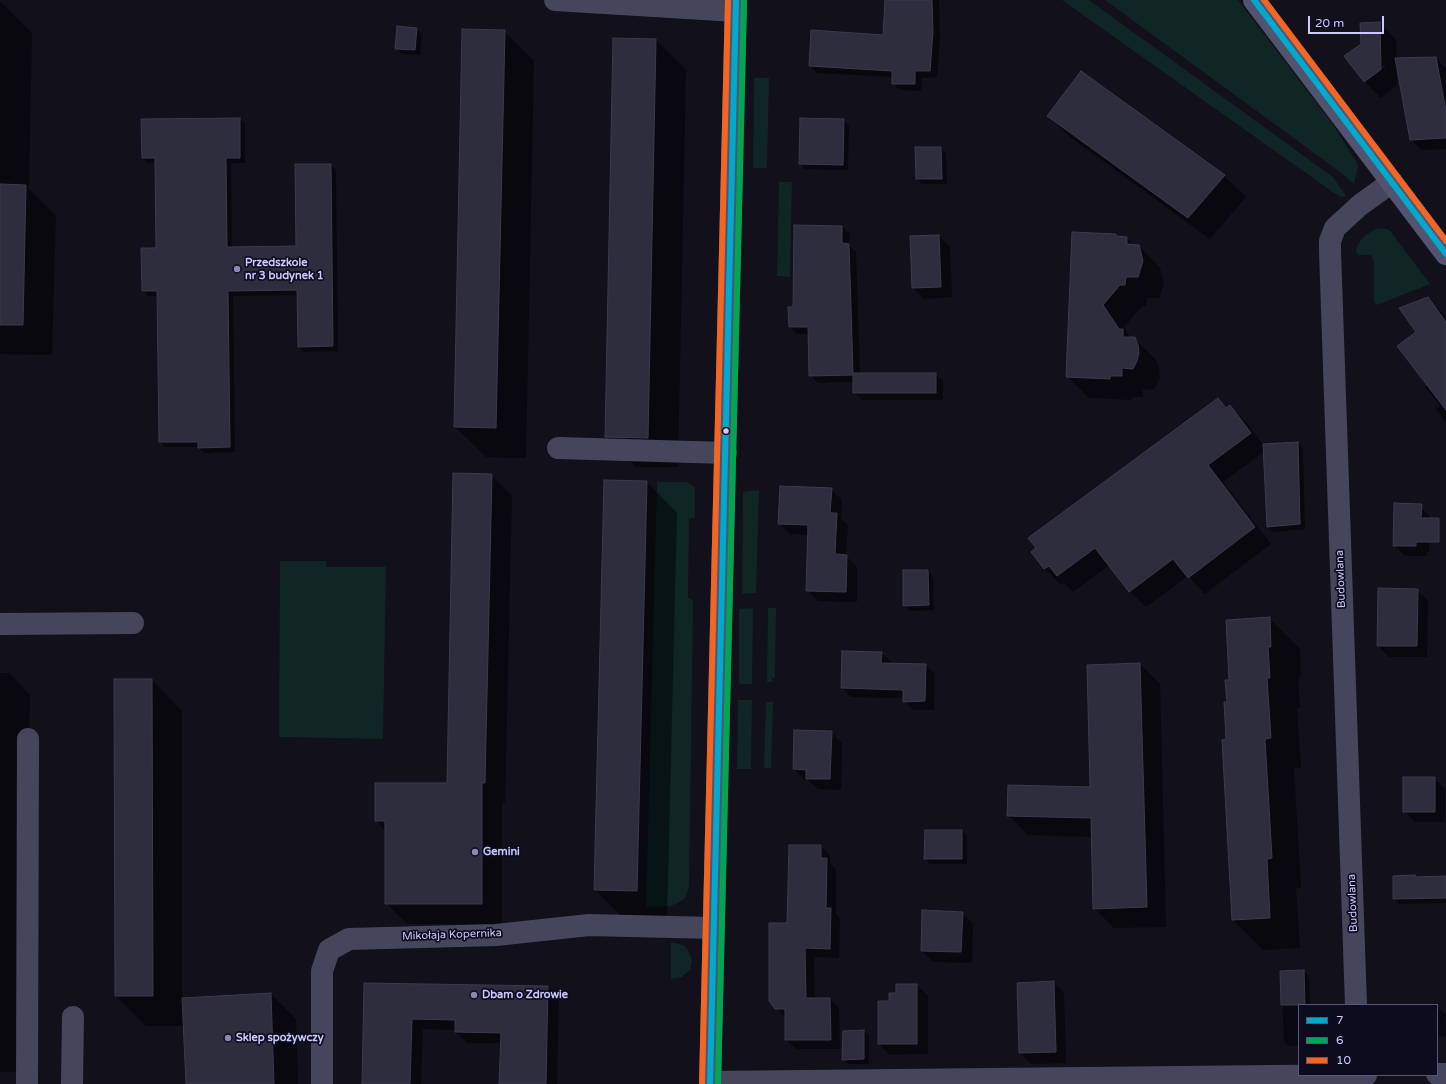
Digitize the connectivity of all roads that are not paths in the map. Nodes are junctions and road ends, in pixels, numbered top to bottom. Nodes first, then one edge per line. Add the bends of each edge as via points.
1 (555, 0) edge
2 (1254, 0) edge
3 (736, 5) edge
4 (1392, 182) junction
5 (1446, 254) edge
6 (558, 448) dead end
7 (726, 453) junction
8 (133, 623) dead end
9 (0, 624) edge
10 (28, 739) dead end
11 (714, 928) junction
12 (1356, 1004) edge
13 (73, 1017) dead end
14 (1312, 1076) edge
15 (1126, 1080) edge
16 (710, 1083) edge
17 (26, 1084) edge
18 (72, 1084) edge
19 (322, 1084) edge

1 - 3 street
2 - 4 street
3 - 7 street
4 - 5 street
4 - 12 street, Budowlana via 1360,204 1335,228 1330,241
6 - 7 street
7 - 11 street
8 - 9 street
10 - 17 street
11 - 16 street
11 - 19 street, Mikołaja Kopernika via 589,925 496,935 349,939 329,950 322,971
13 - 18 street
14 - 15 street
15 - 16 street

